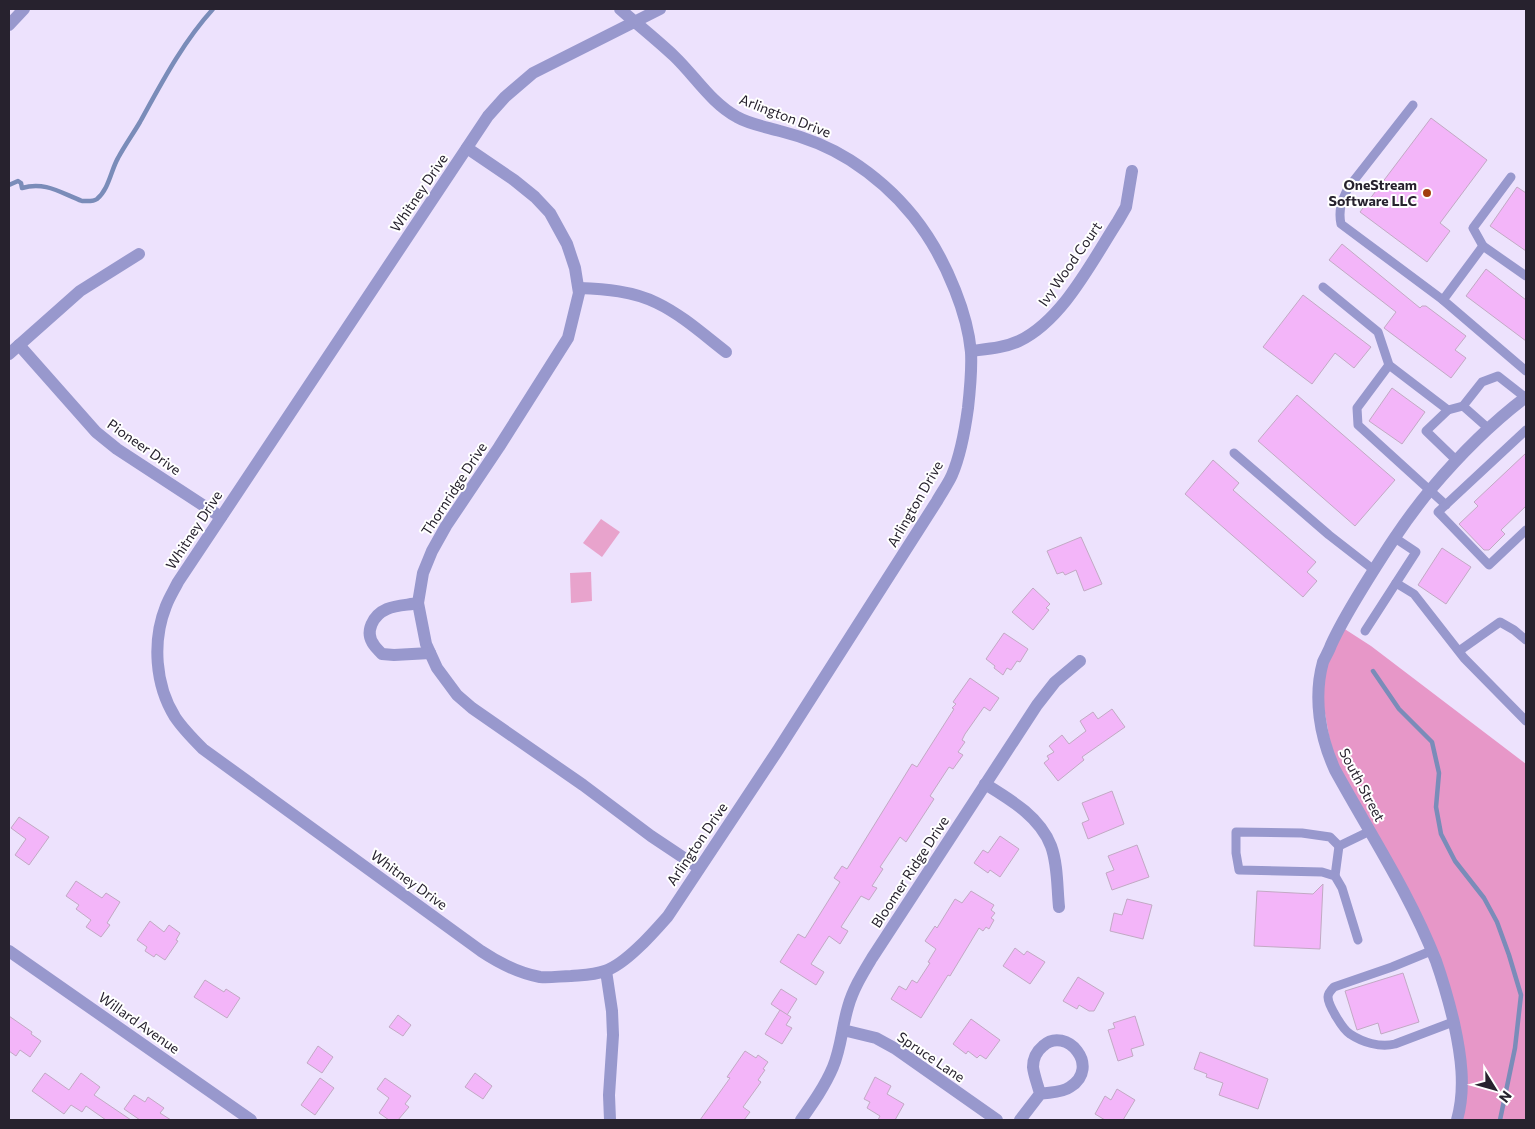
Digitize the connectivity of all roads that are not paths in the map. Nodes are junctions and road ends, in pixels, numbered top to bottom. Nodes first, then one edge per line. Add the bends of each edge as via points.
1 (24, 9) edge
2 (620, 9) edge
3 (660, 9) edge
4 (635, 22) junction
5 (9, 26) edge
6 (1412, 104) dead end
7 (467, 148) junction
8 (1132, 171) dead end
9 (1511, 178) dead end
10 (1483, 246) junction
11 (139, 254) dead end
12 (1526, 276) edge
13 (1323, 287) dead end
14 (579, 288) junction
15 (1443, 300) junction
16 (19, 345) junction
17 (726, 352) dead end
18 (971, 352) junction
19 (9, 354) edge
20 (1389, 365) junction
21 (1526, 371) edge
22 (1526, 397) edge
23 (1463, 406) junction
24 (1448, 410) junction
25 (1489, 429) junction
26 (1526, 430) edge
27 (1234, 453) dead end
28 (1457, 461) junction
29 (1431, 489) junction
30 (1446, 505) junction
31 (221, 517) junction
32 (1526, 530) edge
33 (1395, 538) junction
34 (1374, 570) junction
35 (1396, 583) junction
36 (418, 603) junction
37 (1365, 631) dead end
38 (1526, 640) edge
39 (1459, 652) junction
40 (430, 653) junction
41 (1080, 661) dead end
42 (1526, 721) edge
43 (986, 784) junction
44 (1370, 831) junction
45 (1339, 846) junction
46 (699, 868) junction
47 (1335, 876) junction
48 (1059, 907) dead end
49 (1358, 940) dead end
50 (9, 950) edge
51 (1431, 951) junction
52 (606, 971) junction
53 (1454, 1022) junction
54 (843, 1030) junction
55 (1040, 1094) junction
56 (251, 1120) edge
57 (610, 1120) edge
58 (801, 1120) edge
59 (997, 1120) edge
60 (1020, 1120) edge
61 (1458, 1120) edge

1 - 5 street
2 - 4 street, Arlington Drive
3 - 4 street, Whitney Drive
4 - 7 street, Whitney Drive via 534,73 488,116
4 - 18 street, Arlington Drive via 674,56 718,103 737,117 825,146 874,176 893,193 932,241 948,272 964,313
6 - 15 lane via 1348,188 1338,214 1341,224
7 - 14 street, Thornridge Drive via 514,180 550,213 567,244
7 - 31 street, Whitney Drive
8 - 18 street, Ivy Wood Court via 1126,207 1060,309 1018,341
9 - 10 lane via 1472,228
10 - 12 lane
10 - 15 lane
11 - 16 street via 80,291
13 - 20 lane via 1378,332
14 - 17 street via 615,290 656,302 673,311
14 - 36 street, Thornridge Drive via 568,338 446,526 424,573
15 - 21 lane
16 - 19 street
16 - 31 street, Pioneer Drive via 96,432
18 - 46 street, Arlington Drive via 966,421 952,475
20 - 24 lane
20 - 29 lane via 1357,408 1358,425
22 - 23 lane via 1498,376 1482,382
22 - 25 street, South Street
23 - 24 lane
23 - 25 lane
24 - 28 lane via 1426,431
25 - 28 street, South Street
26 - 30 lane
27 - 34 lane
28 - 29 street, South Street
29 - 30 lane
29 - 33 street, South Street
30 - 32 lane via 1438,512 1489,565
31 - 52 street, Whitney Drive via 178,582 166,607 159,634 157,653 165,697 186,732 211,754 501,964 542,977
33 - 34 street, South Street
33 - 35 lane via 1416,552
34 - 44 street, South Street via 1340,626 1324,662 1319,702 1327,752
35 - 37 lane
35 - 39 lane via 1414,594
36 - 40 street, Thornridge Drive
36 - 40 street via 386,609 370,626 369,636 382,654
38 - 39 lane via 1500,622
39 - 42 lane
40 - 46 street, Thornridge Drive via 457,695 472,708
41 - 43 street, Bloomer Ridge Drive via 1055,682 1036,705
43 - 48 street via 1023,809 1044,832 1052,848
43 - 54 street, Bloomer Ridge Drive via 860,978 848,1006
44 - 45 lane
44 - 51 street, South Street
45 - 47 lane
45 - 47 lane via 1330,837 1302,833 1236,832 1239,870 1322,872
46 - 52 street, Arlington Drive via 668,916 652,934 634,952
47 - 49 lane via 1342,888
50 - 56 street, Willard Avenue
51 - 53 street, South Street
51 - 53 lane via 1334,987 1328,996 1344,1030 1380,1045 1395,1044
52 - 57 street via 613,1036
53 - 61 street, South Street via 1462,1061 1462,1099
54 - 58 street, Bloomer Ridge Drive via 834,1066
54 - 59 street, Spruce Lane via 876,1038 896,1049
55 - 55 street via 1034,1058 1045,1044 1054,1041 1068,1043 1080,1055 1084,1068 1082,1075 1065,1090
55 - 60 street

